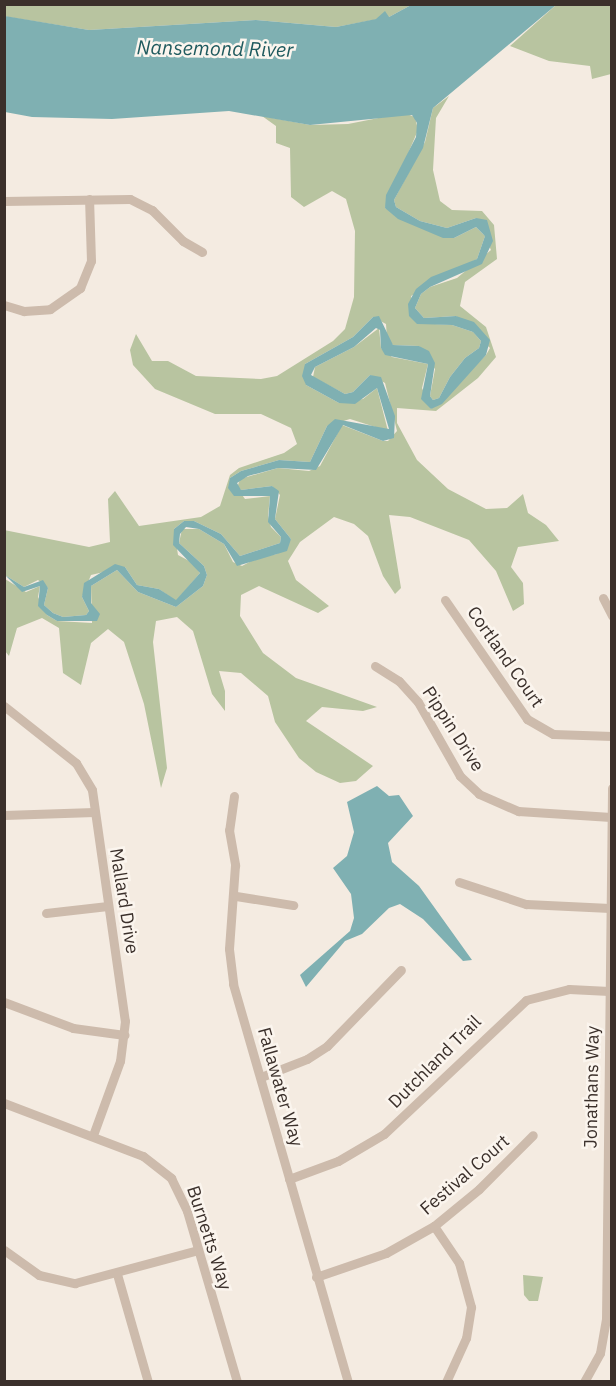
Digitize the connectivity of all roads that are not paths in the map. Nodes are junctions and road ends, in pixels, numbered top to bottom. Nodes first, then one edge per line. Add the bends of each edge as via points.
1 (89, 199) junction
2 (4, 201) edge
3 (202, 252) dead end
4 (4, 305) edge
5 (603, 598) dead end
6 (445, 600) dead end
7 (612, 616) edge
8 (375, 666) dead end
9 (4, 706) edge
10 (612, 736) edge
11 (612, 788) edge
12 (234, 796) dead end
13 (94, 812) junction
14 (4, 815) edge
15 (611, 817) edge
16 (459, 882) dead end
17 (236, 896) junction
18 (293, 905) dead end
19 (108, 906) junction
20 (610, 908) edge
21 (46, 913) dead end
22 (401, 970) dead end
23 (609, 991) junction
24 (4, 1002) edge
25 (125, 1035) junction
26 (261, 1077) junction
27 (4, 1102) edge
28 (93, 1135) junction
29 (533, 1135) dead end
30 (289, 1179) junction
31 (434, 1226) junction
32 (4, 1250) edge
33 (198, 1250) junction
34 (117, 1274) junction
35 (316, 1276) junction
36 (148, 1382) edge
37 (237, 1382) edge
38 (348, 1382) edge
39 (446, 1382) edge
40 (584, 1382) edge

1 - 2 street
1 - 3 street via 138,202 160,216 183,241
1 - 4 street via 91,261 80,288 50,309 24,311
5 - 7 street
6 - 10 street, Cortland Court via 527,719 553,734
8 - 15 street, Pippin Drive via 399,681 418,702 460,776 479,794 518,811
9 - 13 street, Mallard Drive via 76,763 92,790
11 - 15 street, Jonathans Way
12 - 17 street, Fallawater Way via 229,830
13 - 14 street
13 - 19 street, Mallard Drive
15 - 20 street, Jonathans Way
16 - 20 street via 526,904
17 - 18 street
17 - 26 street, Fallawater Way via 229,949 233,984
19 - 21 street
19 - 25 street, Mallard Drive
20 - 23 street, Jonathans Way
22 - 26 street via 327,1046 300,1063
23 - 30 street, Dutchland Trail via 569,989 526,1000 384,1134 338,1161
23 - 40 street, Jonathans Way via 606,1320 600,1353
24 - 25 street via 73,1028
25 - 28 street, Mallard Drive via 120,1061
26 - 30 street, Fallawater Way
27 - 28 street, Burnetts Way
28 - 33 street, Burnetts Way via 143,1156 164,1171 185,1205
29 - 31 street, Festival Court via 479,1189
30 - 35 street, Fallawater Way
31 - 35 street, Festival Court via 386,1253
31 - 39 street via 459,1263 471,1307 466,1338
32 - 34 street via 26,1269 59,1281 84,1282
33 - 34 street
33 - 37 street, Burnetts Way
34 - 36 street
35 - 38 street, Fallawater Way

